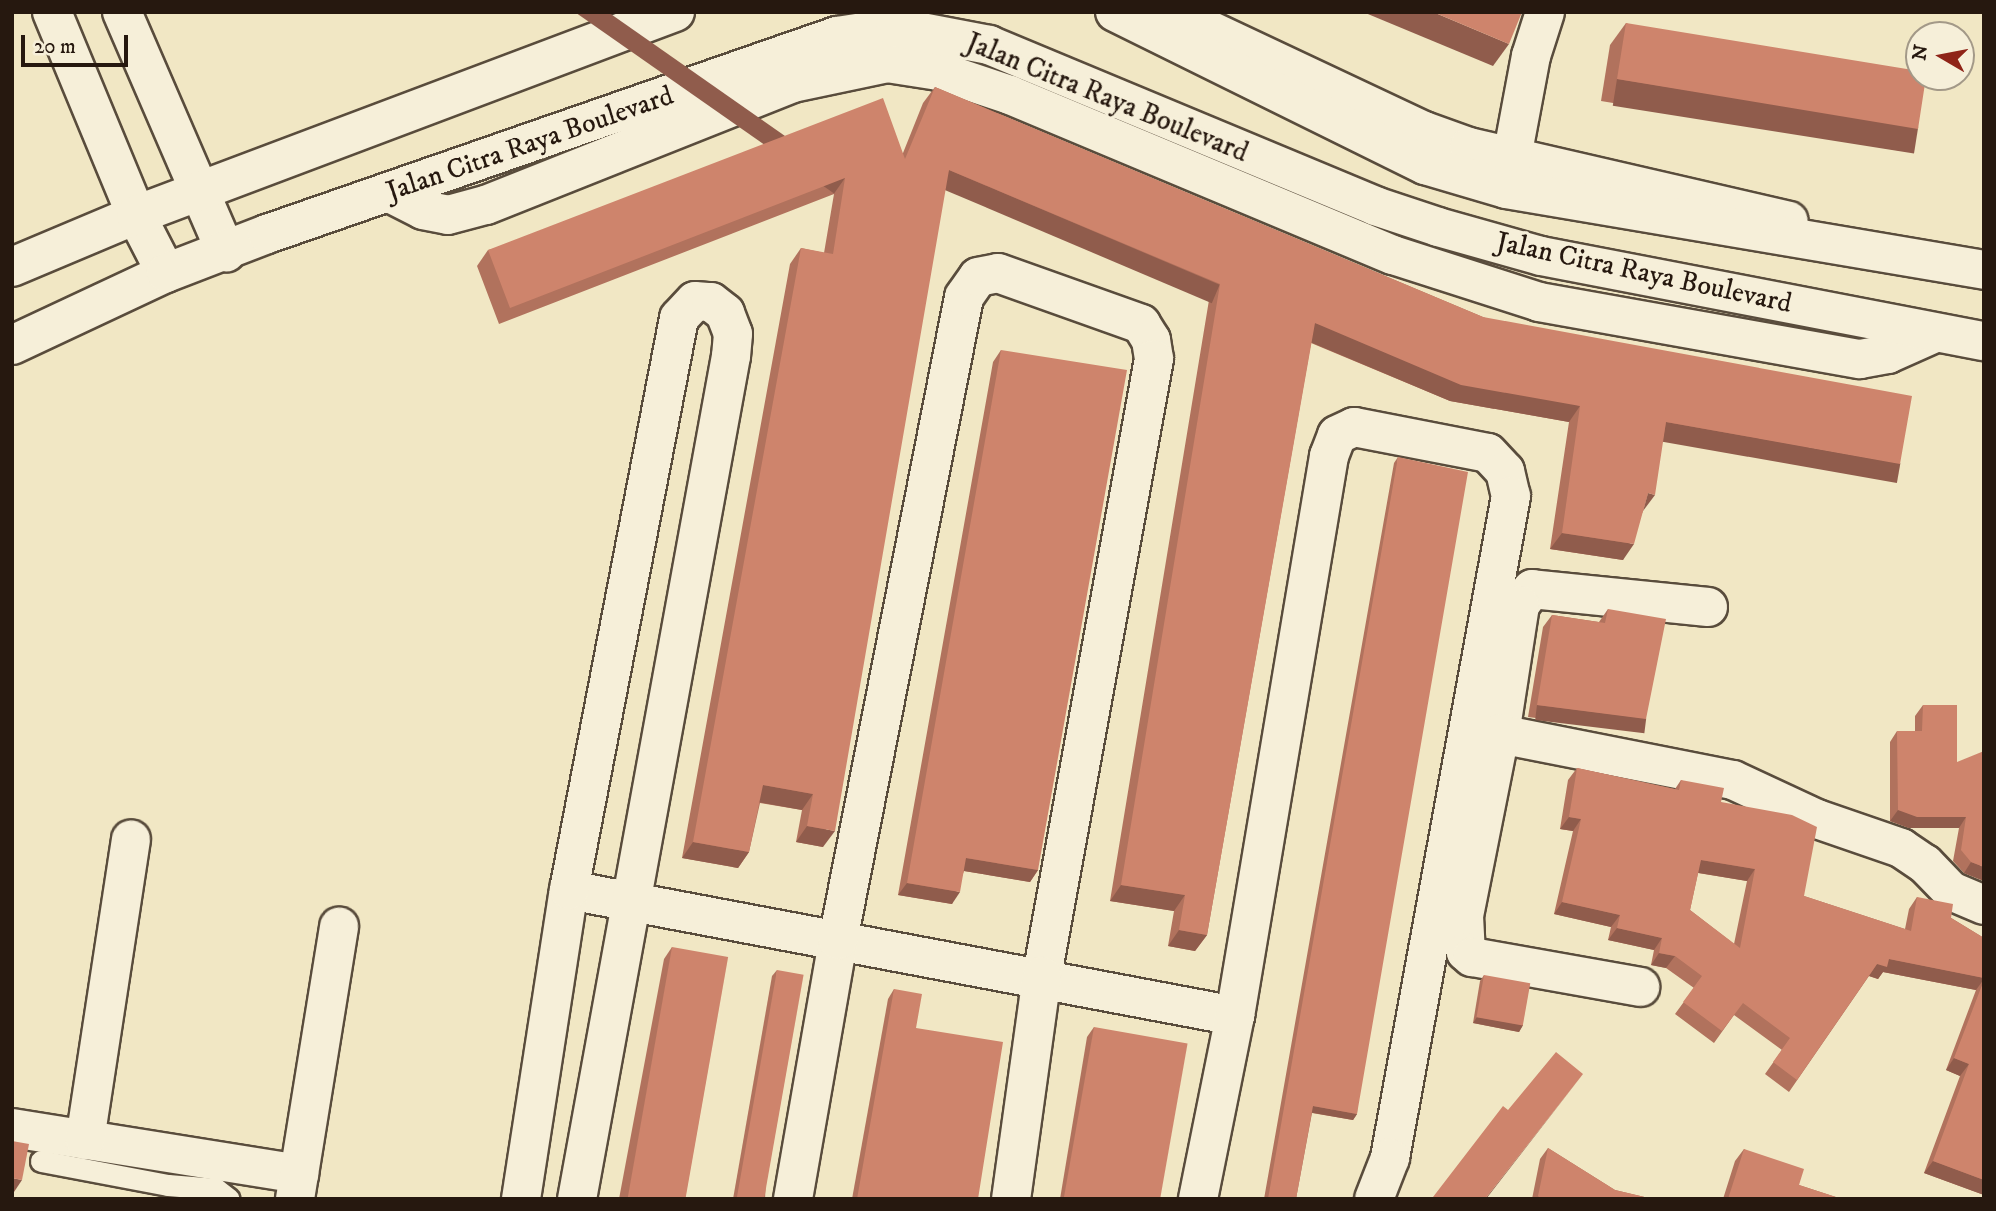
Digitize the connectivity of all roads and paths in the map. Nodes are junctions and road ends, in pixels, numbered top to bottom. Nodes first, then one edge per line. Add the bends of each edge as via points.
1 (52, 12) edge
2 (122, 12) edge
3 (674, 12) edge
4 (1115, 12) edge
5 (1545, 12) edge
6 (1184, 27) edge
7 (942, 53) junction
8 (789, 68) junction
9 (1148, 112) junction
10 (594, 121) junction
11 (1135, 148) junction
12 (608, 156) junction
13 (1508, 174) junction
14 (202, 192) junction
15 (390, 193) junction
16 (1350, 196) junction
17 (136, 215) junction
18 (1334, 231) junction
19 (226, 252) junction
20 (1548, 257) junction
21 (12, 267) edge
22 (1984, 270) edge
23 (166, 273) junction
24 (1765, 299) junction
25 (1539, 302) junction
26 (1935, 333) junction
27 (1754, 340) junction
28 (1984, 341) edge
29 (12, 345) edge
30 (1708, 607) dead end
31 (1500, 734) junction
32 (131, 840) dead end
33 (569, 891) junction
34 (631, 901) junction
35 (1984, 905) edge
36 (339, 927) dead end
37 (838, 940) junction
38 (1042, 976) junction
39 (1640, 986) dead end
40 (1235, 1016) junction
41 (12, 1128) edge
42 (85, 1140) junction
43 (41, 1161) dead end
44 (297, 1186) edge
45 (229, 1199) edge
46 (521, 1199) edge
47 (577, 1199) edge
48 (793, 1199) edge
49 (1011, 1199) edge
50 (1198, 1199) edge
51 (1374, 1199) edge

1 - 17 street
2 - 14 street
3 - 14 street
4 - 6 street, Jalan Citra Raya Boulevard
5 - 13 street
6 - 13 street, Jalan Citra Raya Boulevard via 1425,164
7 - 8 street, Jalan Citra Raya Boulevard via 895,27 837,36
7 - 9 street, Jalan Citra Raya Boulevard via 989,45
7 - 11 street via 1010,95
8 - 10 street, Jalan Citra Raya Boulevard
8 - 12 street
9 - 11 street
9 - 16 street, Jalan Citra Raya Boulevard
10 - 12 street
10 - 15 street, Jalan Citra Raya Boulevard
11 - 18 street
12 - 15 street via 448,215 423,210
13 - 22 street, Jalan Citra Raya Boulevard via 1854,248
14 - 17 street
14 - 19 street
15 - 19 street, Jalan Citra Raya Boulevard
16 - 18 street
16 - 20 street, Jalan Citra Raya Boulevard via 1438,228
17 - 21 street
17 - 23 street
18 - 25 street
19 - 23 street, Jalan Citra Raya Boulevard
20 - 24 street, Jalan Citra Raya Boulevard
20 - 25 street
23 - 29 street, Jalan Citra Raya Boulevard
24 - 26 street, Jalan Citra Raya Boulevard
24 - 27 street
25 - 27 street
26 - 27 street via 1888,354 1860,359
26 - 28 street, Jalan Citra Raya Boulevard
30 - 31 street via 1542,586 1532,589 1520,604
31 - 35 street via 1733,780 1817,819 1901,848 1925,864 1951,891
31 - 39 street via 1464,916 1466,952 1472,957
32 - 42 street
33 - 34 street
33 - 34 street via 679,318 695,301 711,302 725,313 733,334 732,356
33 - 46 street
34 - 37 street
34 - 47 street
36 - 44 street
37 - 38 street
37 - 38 street via 964,297 978,277 998,273 1141,324 1154,359
37 - 48 street
38 - 40 street
38 - 49 street
40 - 50 street
40 - 51 street via 1329,456 1337,435 1354,427 1488,453 1505,471 1511,496 1390,1158
41 - 42 street
42 - 44 street
43 - 45 lane via 168,1185 216,1189

